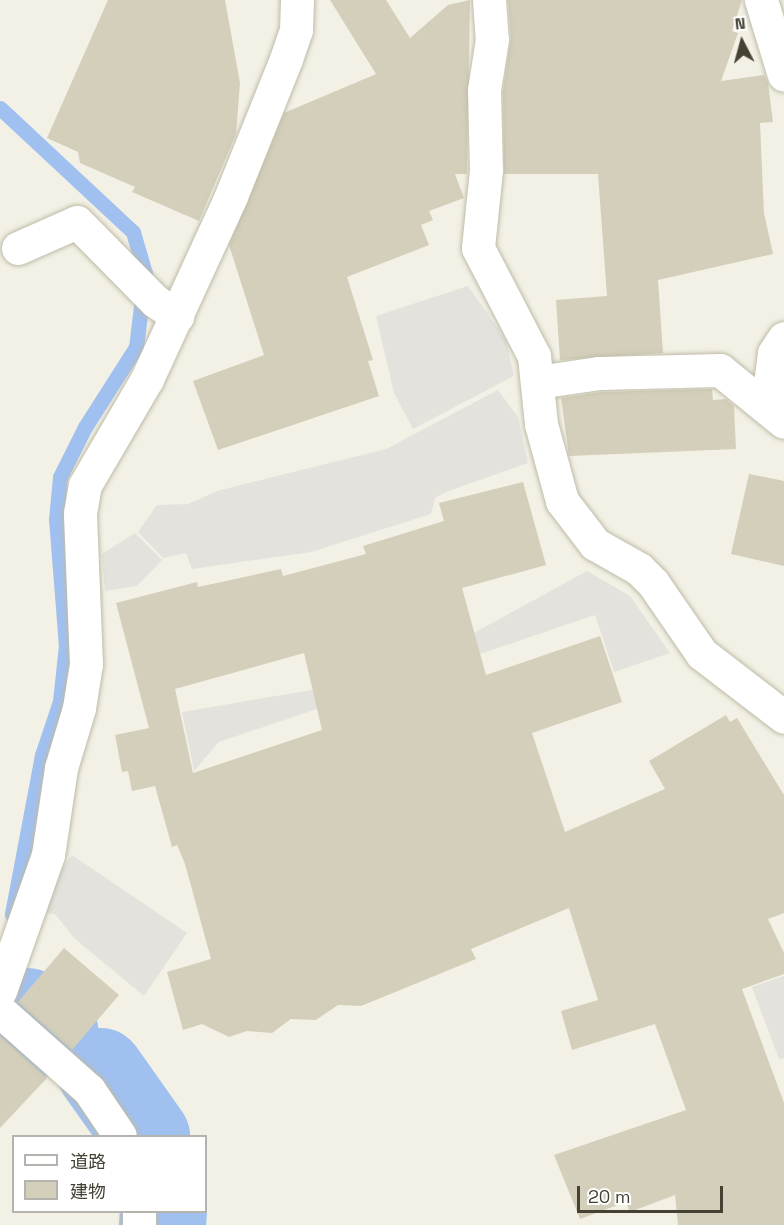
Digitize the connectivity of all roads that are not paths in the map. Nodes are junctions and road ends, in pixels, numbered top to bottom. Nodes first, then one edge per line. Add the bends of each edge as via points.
1 (297, 0) edge
2 (489, 0) edge
3 (761, 0) edge
4 (784, 75) edge
5 (18, 248) dead end
6 (166, 309) junction
7 (784, 338) edge
8 (538, 382) junction
9 (776, 415) edge
10 (784, 717) edge
11 (0, 991) edge
12 (0, 1011) edge
13 (119, 1135) edge

1 - 6 street via 296,30 286,59
2 - 8 street via 492,39 484,90 485,188 478,248 481,261 524,332
3 - 4 street
5 - 6 street via 77,222
6 - 11 street via 147,380 90,473 82,498 86,664 79,708 61,768 48,855
7 - 9 street via 774,353
8 - 9 street via 599,373 720,370
8 - 10 street via 551,470 562,501 580,529 595,544 639,569 702,654
12 - 13 street via 89,1090

